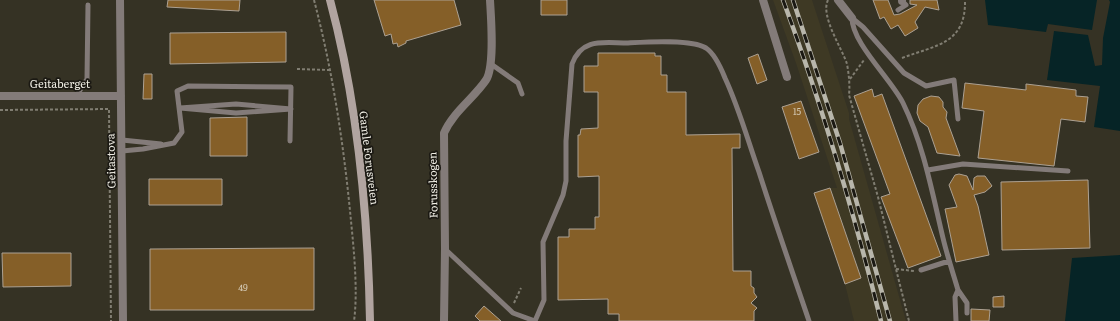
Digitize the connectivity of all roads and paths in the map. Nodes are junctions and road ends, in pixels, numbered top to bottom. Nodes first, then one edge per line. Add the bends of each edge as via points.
1 (120, 0) edge
2 (314, 0) edge
3 (330, 0) edge
4 (490, 0) edge
5 (763, 0) edge
6 (828, 0) edge
7 (838, 0) edge
8 (902, 0) edge
9 (965, 0) edge
10 (88, 5) dead end
11 (898, 10) dead end
12 (852, 18) junction
13 (869, 55) junction
14 (893, 62) junction
15 (491, 64) junction
16 (297, 69) dead end
17 (329, 70) junction
18 (787, 77) dead end
19 (850, 80) junction
20 (522, 94) dead end
21 (77, 95) junction
22 (0, 96) edge
23 (121, 96) junction
24 (180, 108) junction
25 (291, 109) junction
26 (0, 110) edge
27 (958, 118) dead end
28 (122, 140) junction
29 (290, 141) dead end
30 (166, 145) junction
31 (122, 151) junction
32 (928, 170) junction
33 (1068, 171) dead end
34 (445, 249) junction
35 (949, 261) junction
36 (896, 269) junction
37 (921, 270) joint
38 (958, 290) junction
39 (967, 313) dead end
40 (111, 321) edge
41 (123, 321) edge
42 (354, 321) edge
43 (370, 321) edge
44 (444, 321) edge
45 (535, 321) edge
46 (809, 321) edge
47 (909, 321) edge
48 (956, 321) edge

1 - 23 street, Geitastova
2 - 17 path
3 - 43 main road, Gamle Forusveien via 345,68 357,144 367,238
4 - 15 street, Forusskogen
5 - 18 street
6 - 19 path via 826,4 829,23 842,51
7 - 12 street
8 - 11 lane via 906,5
9 - 14 path via 966,14 952,39
10 - 21 lane via 87,80
12 - 13 lane via 857,38
12 - 14 lane
13 - 19 path
13 - 32 lane via 898,93 913,123
14 - 27 lane via 904,73 926,86 954,80
15 - 20 lane via 518,83
15 - 34 street, Forusskogen via 487,79 457,113 444,133
16 - 17 path
17 - 42 path via 348,188 354,248
19 - 36 path via 849,95
21 - 22 street, Geitaberget
21 - 23 street, Geitaberget
23 - 28 street, Geitastova
24 - 25 lane via 236,113
24 - 25 lane via 236,104
24 - 25 lane via 177,91 188,86 227,86 291,87
24 - 30 lane via 182,132 174,143
25 - 29 lane
26 - 40 path via 109,109
28 - 30 lane
28 - 31 street, Geitastova
30 - 31 lane
31 - 41 street, Geitastova
32 - 33 lane via 963,164
32 - 35 lane
34 - 44 street, Forusskogen
34 - 45 lane via 513,313
35 - 37 lane
35 - 38 lane
36 - 37 path
36 - 47 path
38 - 39 lane via 967,303
38 - 48 lane via 955,297
45 - 46 lane via 544,300 543,242 566,181 566,140 571,72 575,55 586,45 597,43 656,42 693,43 706,48 714,56 746,132

